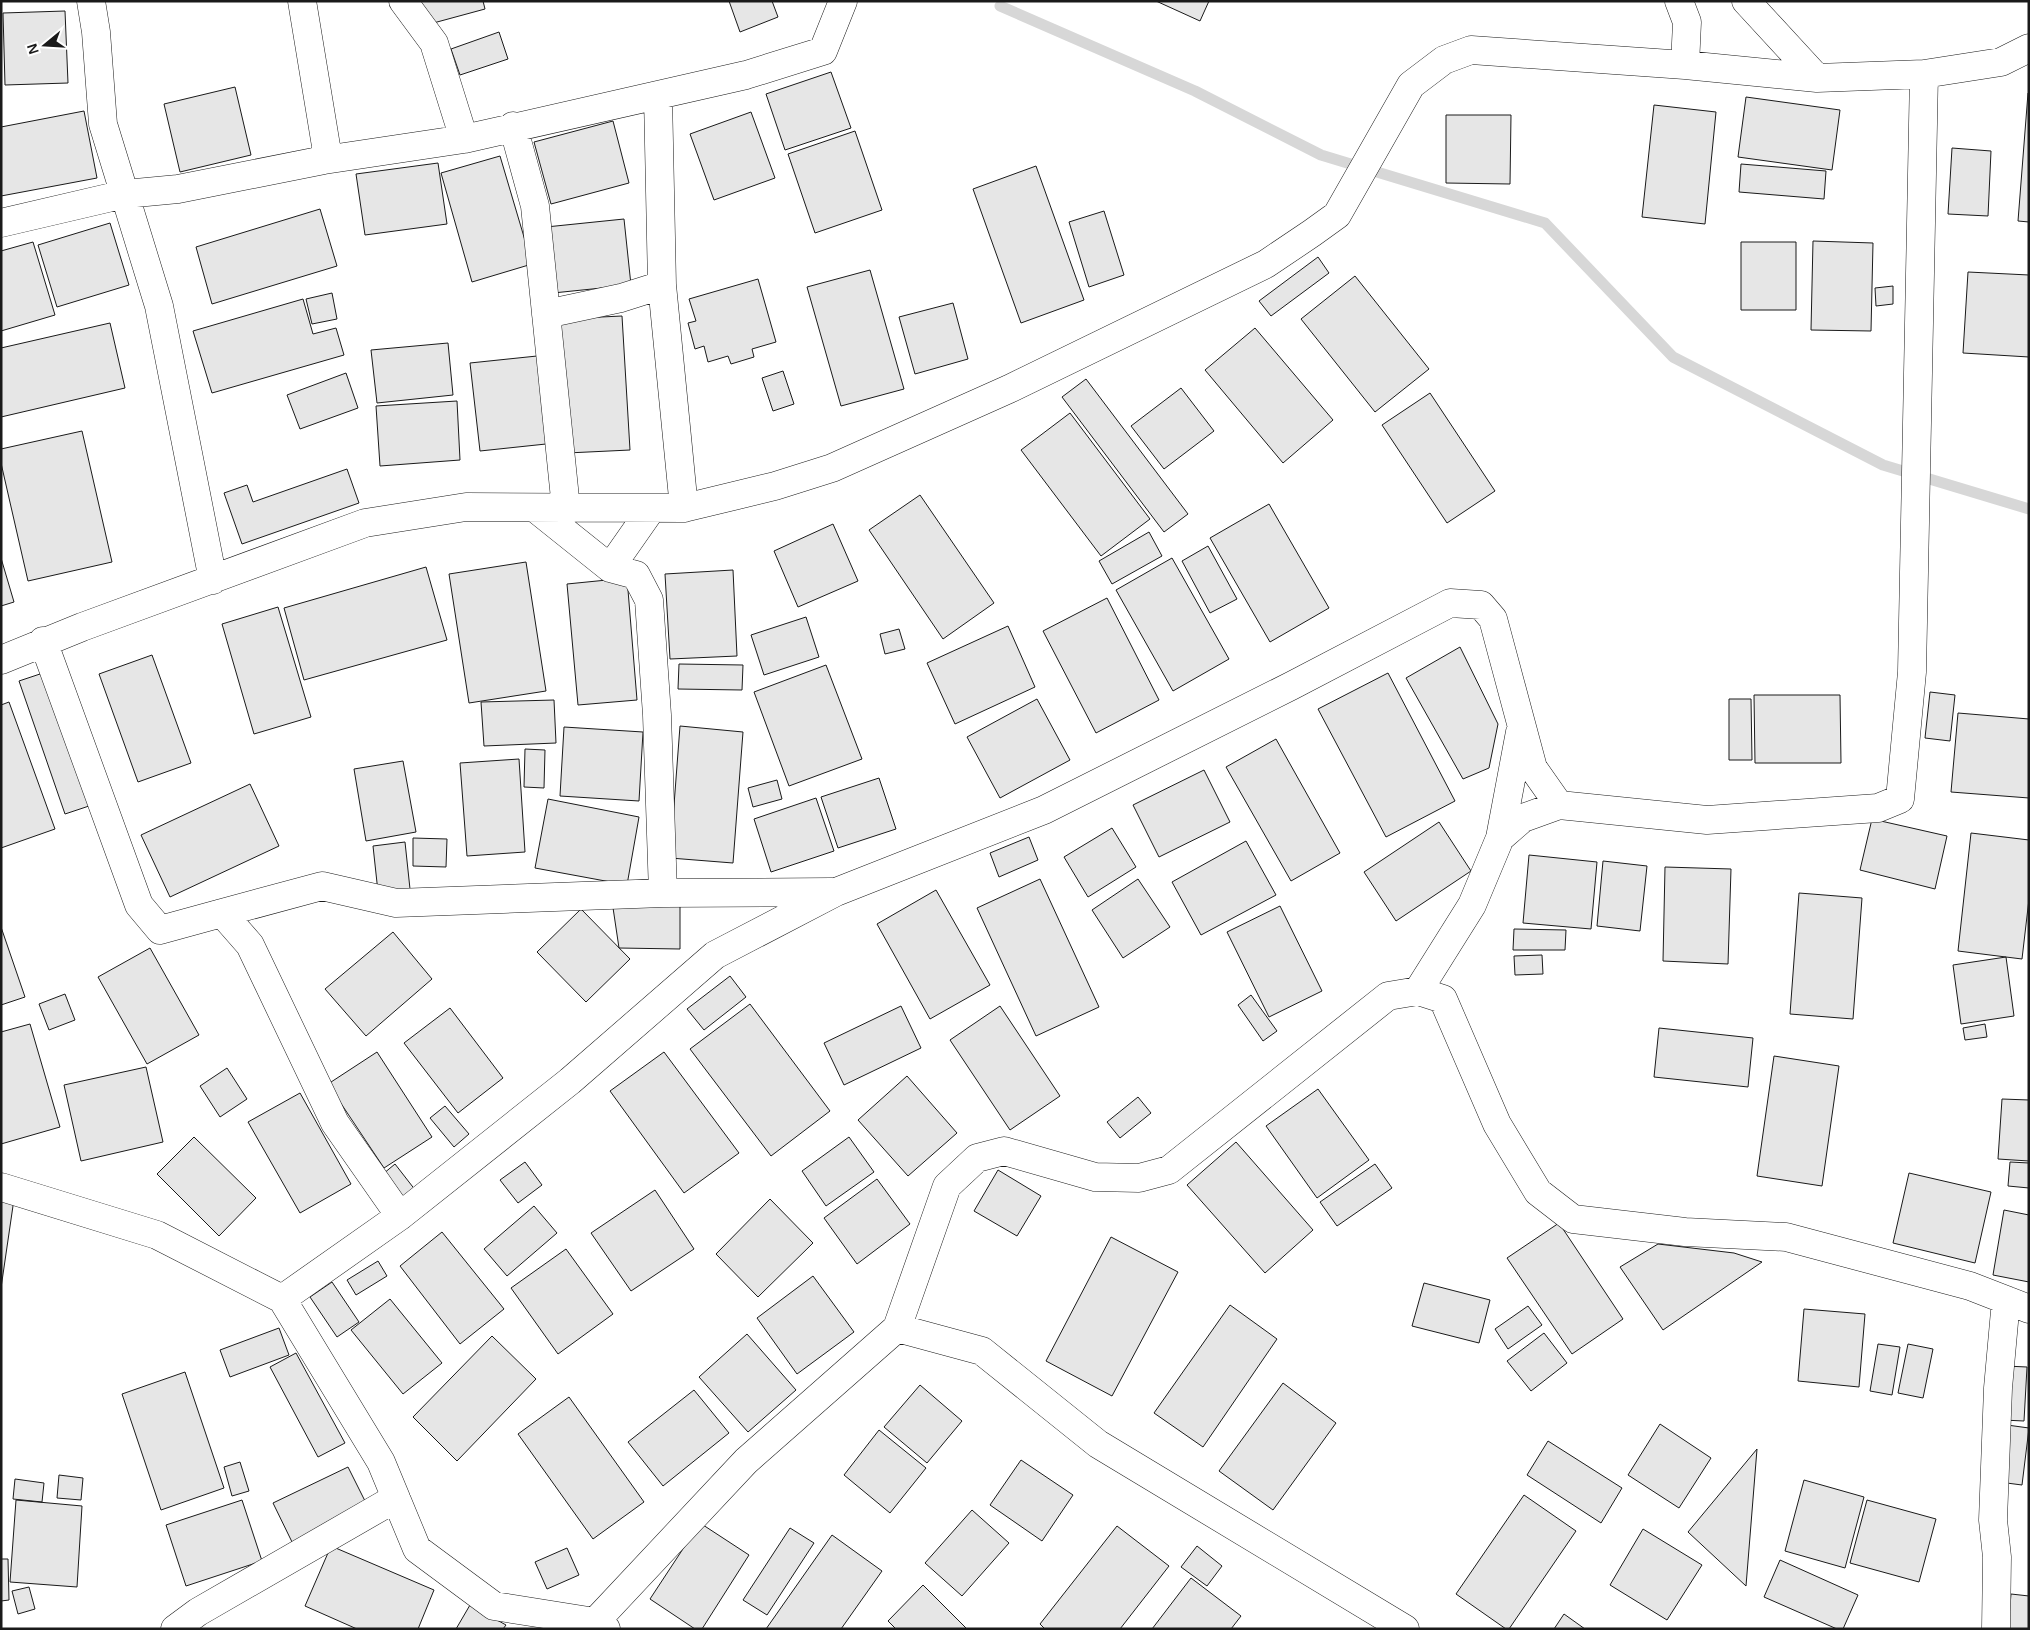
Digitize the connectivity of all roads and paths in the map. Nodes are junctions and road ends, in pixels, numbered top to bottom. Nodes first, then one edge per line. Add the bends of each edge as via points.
1 (91, 1) edge
2 (302, 1) edge
3 (403, 1) edge
4 (843, 1) edge
5 (1679, 1) edge
6 (1746, 1) edge
7 (2029, 48) edge
8 (1685, 65) junction
9 (1924, 74) junction
10 (1816, 78) junction
11 (658, 96) junction
12 (513, 126) junction
13 (464, 139) junction
14 (324, 160) junction
15 (126, 194) junction
16 (1, 222) edge
17 (662, 286) junction
18 (546, 314) junction
19 (535, 508) junction
20 (566, 508) junction
21 (652, 508) junction
22 (684, 508) junction
23 (610, 568) junction
24 (213, 580) junction
25 (43, 641) junction
26 (1, 660) edge
27 (1521, 728) junction
28 (1559, 805) junction
29 (1500, 838) junction
30 (836, 892) junction
31 (663, 893) junction
32 (222, 913) junction
33 (1418, 991) junction
34 (1, 1187) edge
35 (400, 1216) junction
36 (282, 1299) junction
37 (2017, 1304) edge
38 (897, 1328) junction
39 (396, 1498) junction
40 (600, 1625) edge
41 (175, 1629) edge
42 (1405, 1629) edge
43 (1996, 1629) edge

1 - 15 street via 103,124
2 - 14 street via 326,146
3 - 13 street via 434,43
4 - 11 street via 823,51 746,75
5 - 8 street via 1687,22
6 - 10 street
7 - 9 street via 2001,62
8 - 10 street
8 - 22 street via 1471,50 1444,60 1411,85 1337,215 1266,264 1010,389 832,468 775,486
9 - 10 street
9 - 28 street via 1912,672 1900,799 1878,808 1707,820
11 - 12 street
11 - 17 street
12 - 13 street
12 - 18 street via 535,206
13 - 14 street
14 - 15 street via 178,190
15 - 16 street
15 - 24 street via 159,306
17 - 18 street
17 - 22 street
18 - 20 street
19 - 20 street
19 - 23 street
19 - 24 street via 466,507 365,524
20 - 21 street
21 - 22 street
21 - 23 street
23 - 31 street via 636,575 649,600 658,715
24 - 25 street
25 - 26 street
25 - 32 street via 140,904 160,930
27 - 28 street via 1533,768
27 - 29 street
27 - 30 street via 1493,619 1480,605 1450,603 1044,810
28 - 29 street via 1523,818
29 - 33 street via 1472,905
30 - 31 street
30 - 35 street via 715,955 570,1082
31 - 32 street via 396,903 322,886
32 - 35 street via 250,945 334,1123
33 - 37 street via 1443,999 1497,1124 1538,1192 1573,1219 1685,1232 1786,1237 1970,1286
33 - 38 street via 1388,996 1168,1170 1139,1178 1095,1177 1004,1151 977,1158 946,1186
34 - 36 street via 157,1235
35 - 36 street
36 - 39 street via 381,1462
37 - 43 street via 1998,1388 1993,1520 1997,1557
38 - 40 street via 746,1461
38 - 42 street via 982,1351 1098,1444
39 - 40 street via 417,1549 494,1606
39 - 41 street via 198,1612

